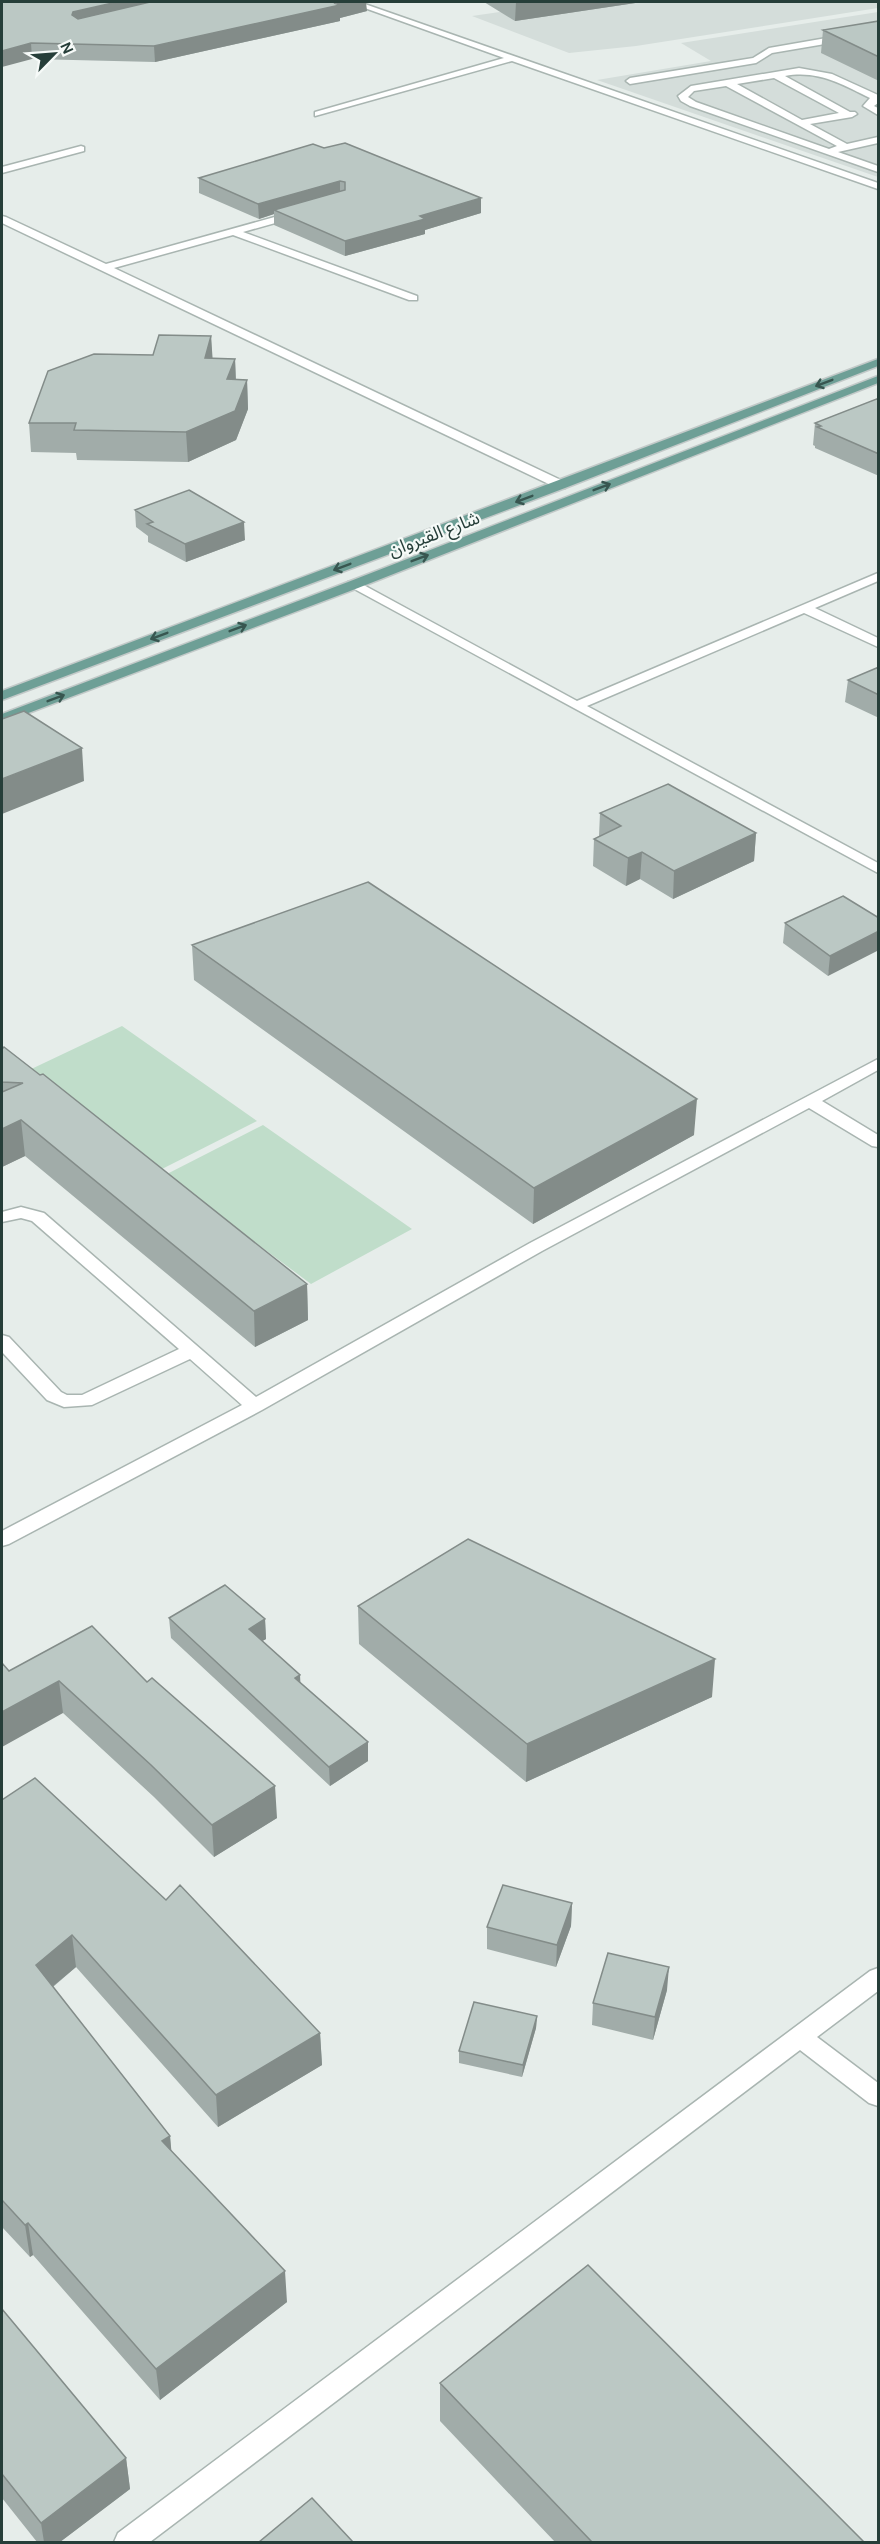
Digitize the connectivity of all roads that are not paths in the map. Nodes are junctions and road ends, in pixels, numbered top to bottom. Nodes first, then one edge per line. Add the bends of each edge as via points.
1 (352, 2) edge
2 (879, 32) edge
3 (513, 58) junction
4 (743, 62) junction
5 (768, 76) junction
6 (630, 81) dead end
7 (728, 83) junction
8 (877, 111) edge
9 (318, 114) dead end
10 (849, 115) junction
11 (832, 118) junction
12 (801, 123) junction
13 (876, 142) edge
14 (845, 147) junction
15 (81, 149) dead end
16 (828, 151) junction
17 (879, 169) edge
18 (2, 170) edge
19 (879, 186) edge
20 (309, 211) edge
21 (2, 219) edge
22 (234, 232) junction
23 (108, 267) junction
24 (413, 298) dead end
25 (879, 362) edge
26 (879, 379) edge
27 (561, 485) junction
28 (879, 577) edge
29 (353, 585) junction
30 (804, 608) junction
31 (879, 643) edge
32 (2, 696) edge
33 (576, 706) junction
34 (2, 718) edge
35 (879, 869) edge
36 (879, 1064) edge
37 (810, 1101) junction
38 (879, 1142) edge
39 (2, 1217) edge
40 (2, 1341) edge
41 (191, 1351) junction
42 (255, 1406) junction
43 (2, 1539) edge
44 (879, 1978) edge
45 (800, 2037) junction
46 (879, 2096) edge
47 (129, 2542) edge

1 - 3 street
2 - 4 street via 769,51 759,59
3 - 9 street
3 - 19 street
4 - 5 street
4 - 6 street
5 - 7 street
5 - 8 street via 806,70 825,73 874,98 868,106
5 - 10 street
5 - 11 street
7 - 12 street
7 - 16 street via 691,89 684,93 684,99
8 - 10 street
10 - 11 street
11 - 12 street
12 - 14 street
13 - 14 street
14 - 16 street
15 - 18 street
16 - 17 street
20 - 22 street
21 - 23 street
22 - 23 street
22 - 24 street
23 - 27 street
25 -> 27 main road, شارع القيروان
29 -> 26 main road, شارع القيروان
27 -> 32 main road, شارع القيروان
28 - 30 street
29 - 33 street
34 -> 29 main road, شارع القيروان
30 - 31 street
30 - 33 street
33 - 35 street
36 - 37 street
37 - 38 street
37 - 42 street via 536,1247
39 - 41 street via 21,1212 38,1217
40 - 41 street via 54,1396 64,1401 85,1401
41 - 42 street
42 - 43 street
44 - 45 street
45 - 46 street
45 - 47 street

